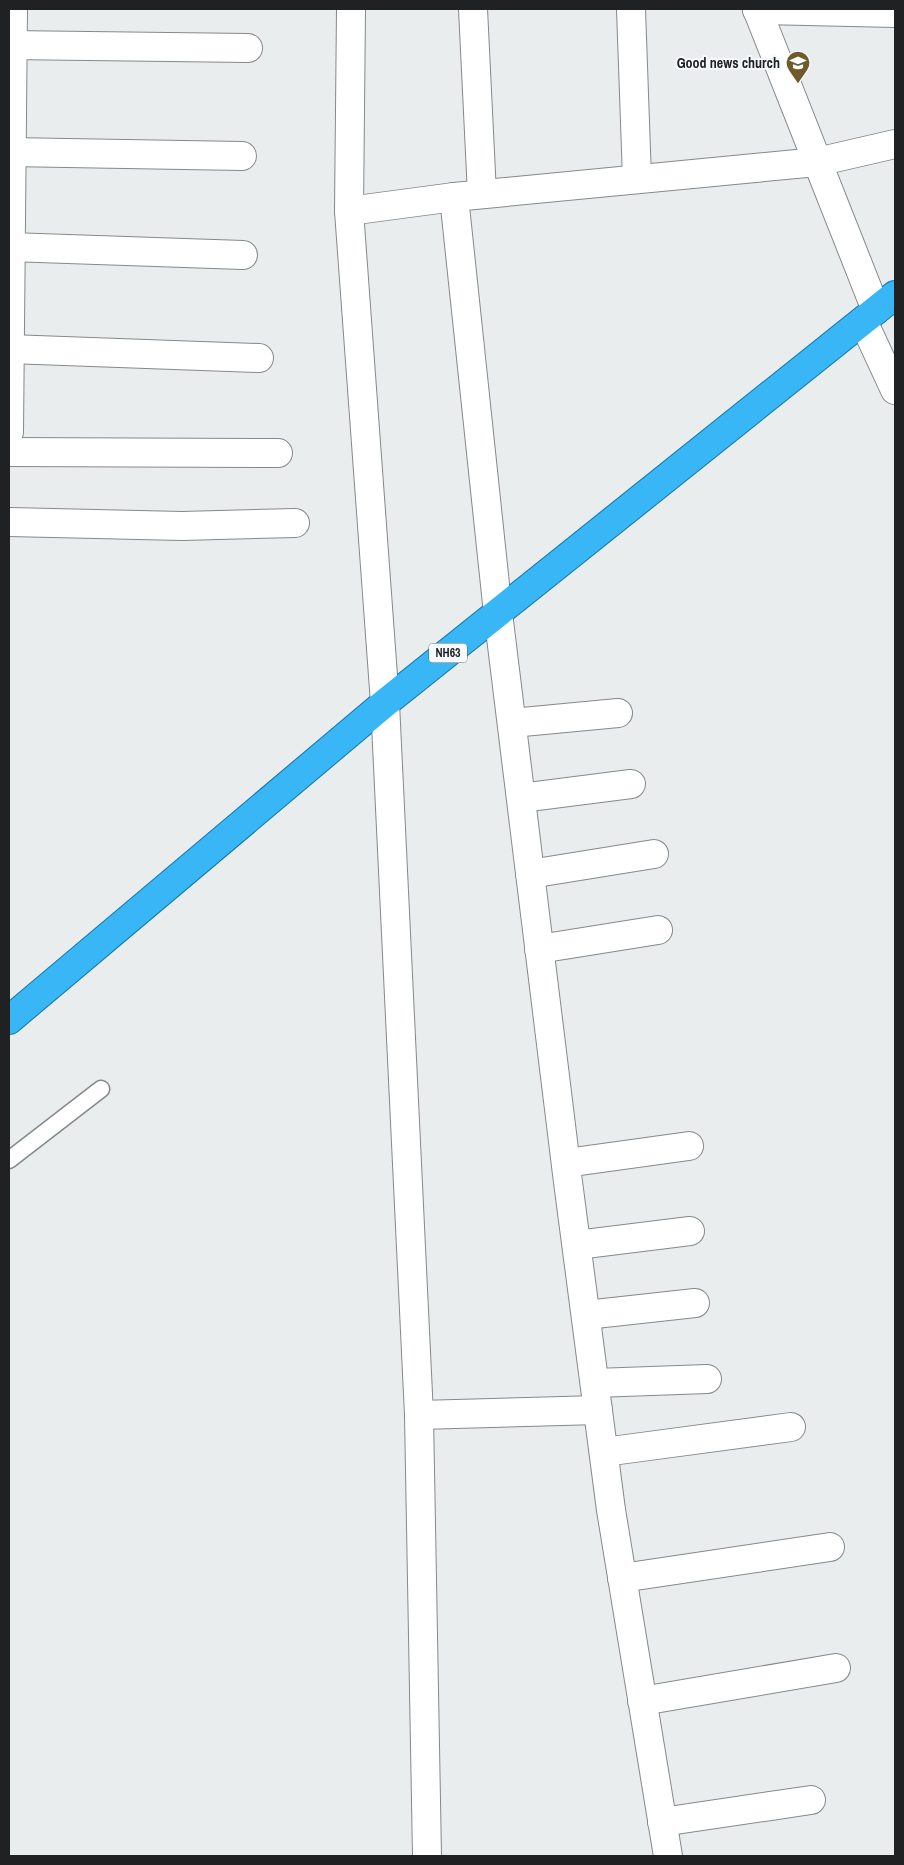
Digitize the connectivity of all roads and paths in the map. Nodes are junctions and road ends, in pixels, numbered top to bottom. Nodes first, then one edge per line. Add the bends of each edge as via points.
1 (13, 9) edge
2 (351, 9) edge
3 (473, 9) edge
4 (631, 9) edge
5 (757, 9) edge
6 (895, 12) edge
7 (11, 45) edge
8 (248, 48) dead end
9 (895, 144) edge
10 (10, 152) edge
11 (242, 156) dead end
12 (818, 162) junction
13 (637, 179) junction
14 (482, 194) junction
15 (454, 197) junction
16 (349, 211) junction
17 (10, 247) edge
18 (243, 255) dead end
19 (878, 309) edge
20 (9, 349) edge
21 (259, 358) dead end
22 (895, 390) edge
23 (9, 432) edge
24 (9, 452) edge
25 (278, 453) dead end
26 (9, 522) edge
27 (295, 523) dead end
28 (498, 612) junction
29 (386, 703) junction
30 (618, 713) dead end
31 (512, 723) junction
32 (631, 784) dead end
33 (521, 798) junction
34 (654, 854) dead end
35 (530, 874) junction
36 (658, 930) dead end
37 (540, 949) junction
38 (9, 1020) edge
39 (102, 1089) dead end
40 (689, 1146) dead end
41 (9, 1160) edge
42 (566, 1163) junction
43 (690, 1231) dead end
44 (576, 1245) junction
45 (695, 1303) dead end
46 (586, 1316) junction
47 (707, 1379) dead end
48 (594, 1383) junction
49 (598, 1410) junction
50 (419, 1415) junction
51 (791, 1427) dead end
52 (604, 1452) junction
53 (830, 1547) dead end
54 (622, 1578) junction
55 (836, 1668) dead end
56 (642, 1701) junction
57 (810, 1800) dead end
58 (662, 1822) junction
59 (427, 1856) edge
60 (668, 1856) edge

1 - 7 street
2 - 16 street
3 - 14 street
4 - 13 street
5 - 6 street
5 - 12 street
7 - 8 street
7 - 10 street
9 - 12 street
10 - 11 street
10 - 17 street
12 - 13 street
12 - 19 street
13 - 14 street
14 - 15 street
15 - 16 street
15 - 28 street
16 - 29 street
17 - 18 street
17 - 20 street
19 - 22 street
19 - 28 highway, NH63
20 - 21 street
20 - 23 street
24 - 25 street
26 - 27 street via 182,526
28 - 29 highway, NH63
28 - 31 street
29 - 38 highway, NH63
29 - 50 street
30 - 31 street
31 - 33 street
32 - 33 street
33 - 35 street
34 - 35 street
35 - 37 street
36 - 37 street
37 - 42 street
39 - 41 lane
40 - 42 street
42 - 44 street
43 - 44 street
44 - 46 street
45 - 46 street
46 - 48 street
47 - 48 street
48 - 49 street
49 - 50 street
49 - 52 street
50 - 59 street
51 - 52 street
52 - 54 street
53 - 54 street
54 - 56 street
55 - 56 street
56 - 58 street
57 - 58 street
58 - 60 street

